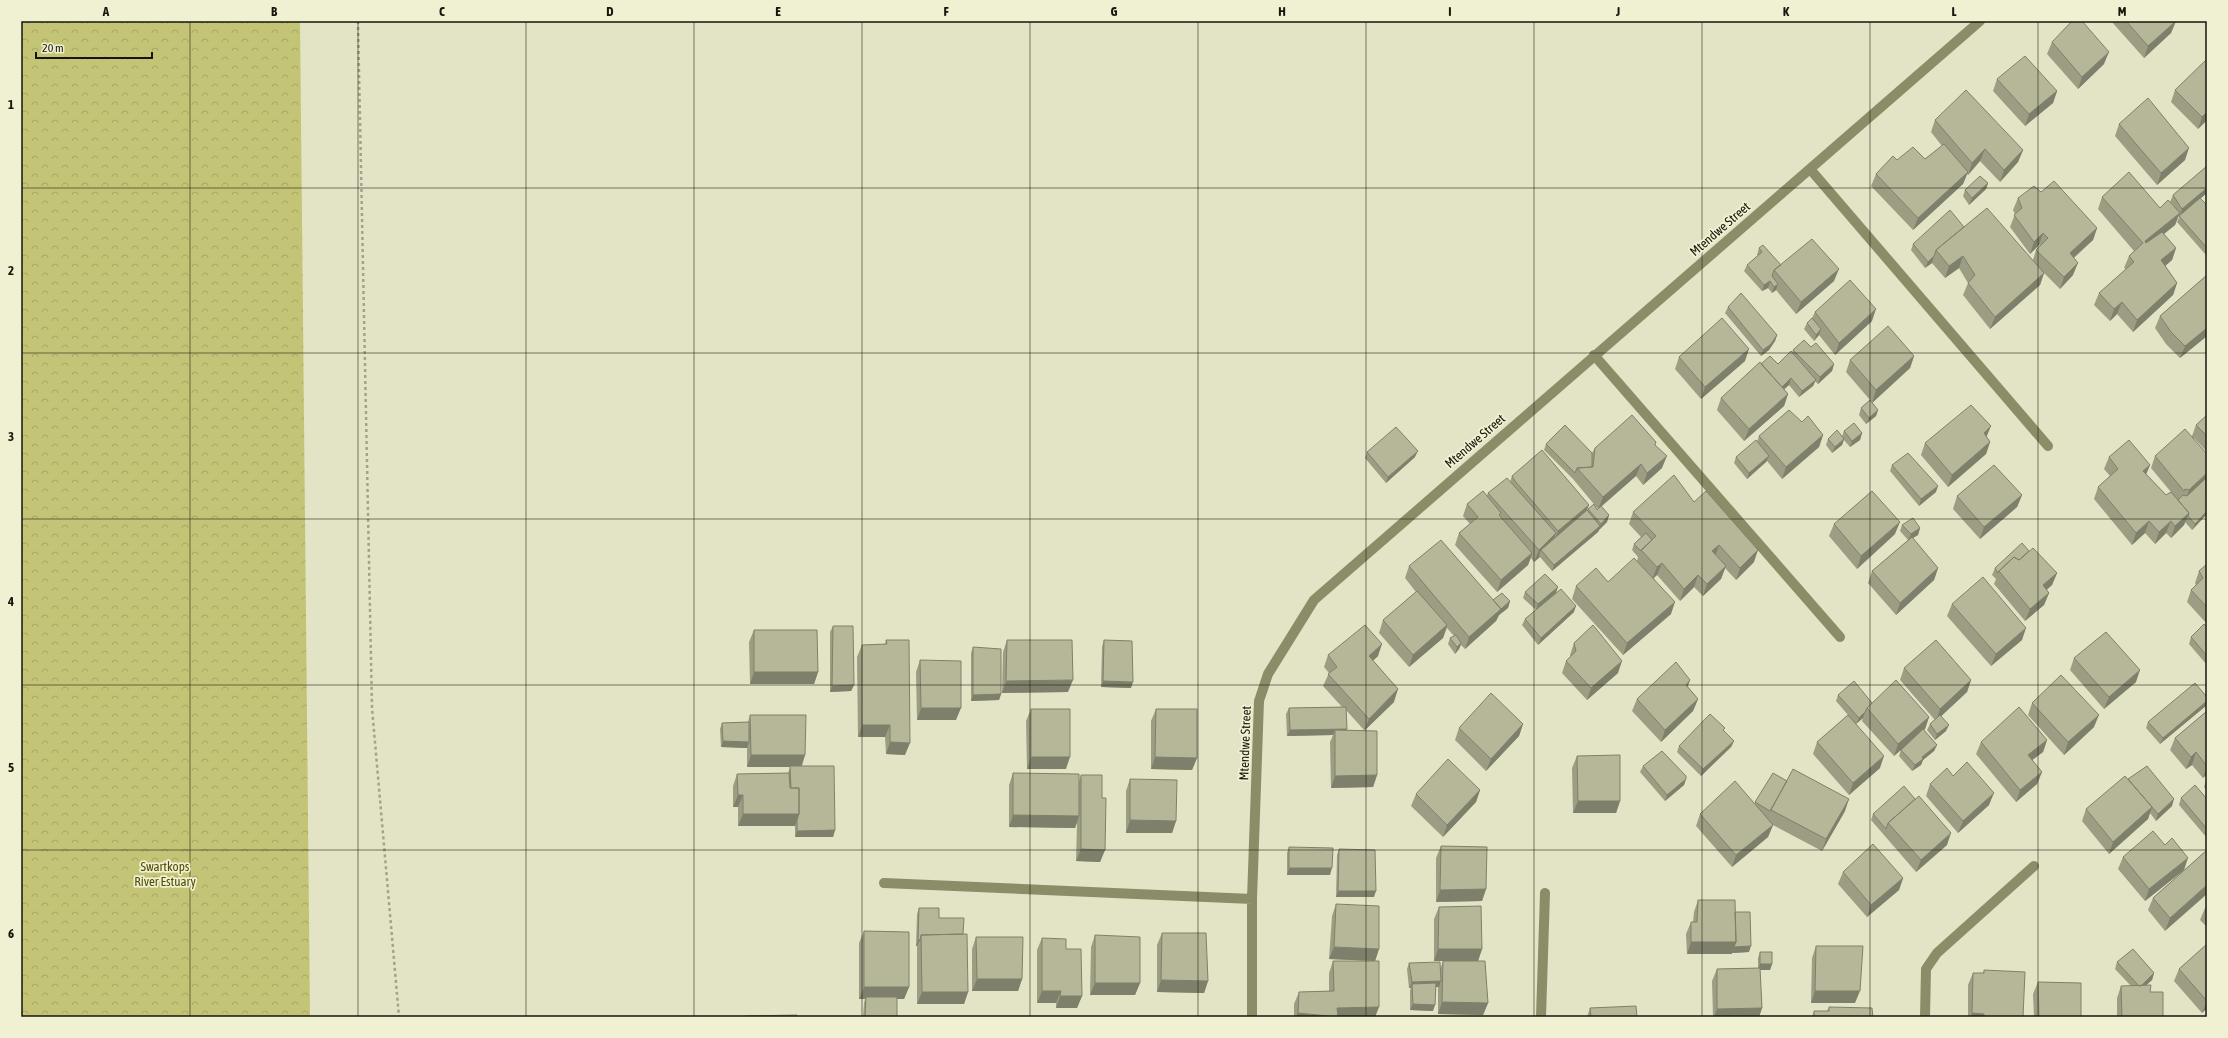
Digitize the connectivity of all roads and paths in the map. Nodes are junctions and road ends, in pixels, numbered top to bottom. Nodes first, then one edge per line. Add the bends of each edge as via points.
1 (358, 21) edge
2 (1980, 21) edge
3 (1810, 169) junction
4 (1594, 355) junction
5 (2048, 446) dead end
6 (1840, 637) dead end
7 (2034, 866) dead end
8 (884, 883) dead end
9 (1545, 893) dead end
10 (1252, 899) junction
11 (399, 1017) edge
12 (1252, 1017) edge
13 (1541, 1017) edge
14 (1925, 1017) edge

1 - 11 path via 372,708
2 - 3 street, Mtendwe Street
3 - 4 street, Mtendwe Street
3 - 5 street
4 - 6 street
4 - 10 street, Mtendwe Street via 1314,600 1282,648 1268,674 1259,701
7 - 14 street via 1937,954 1926,969
8 - 10 street
9 - 13 street
10 - 12 street, Mtendwe Street

